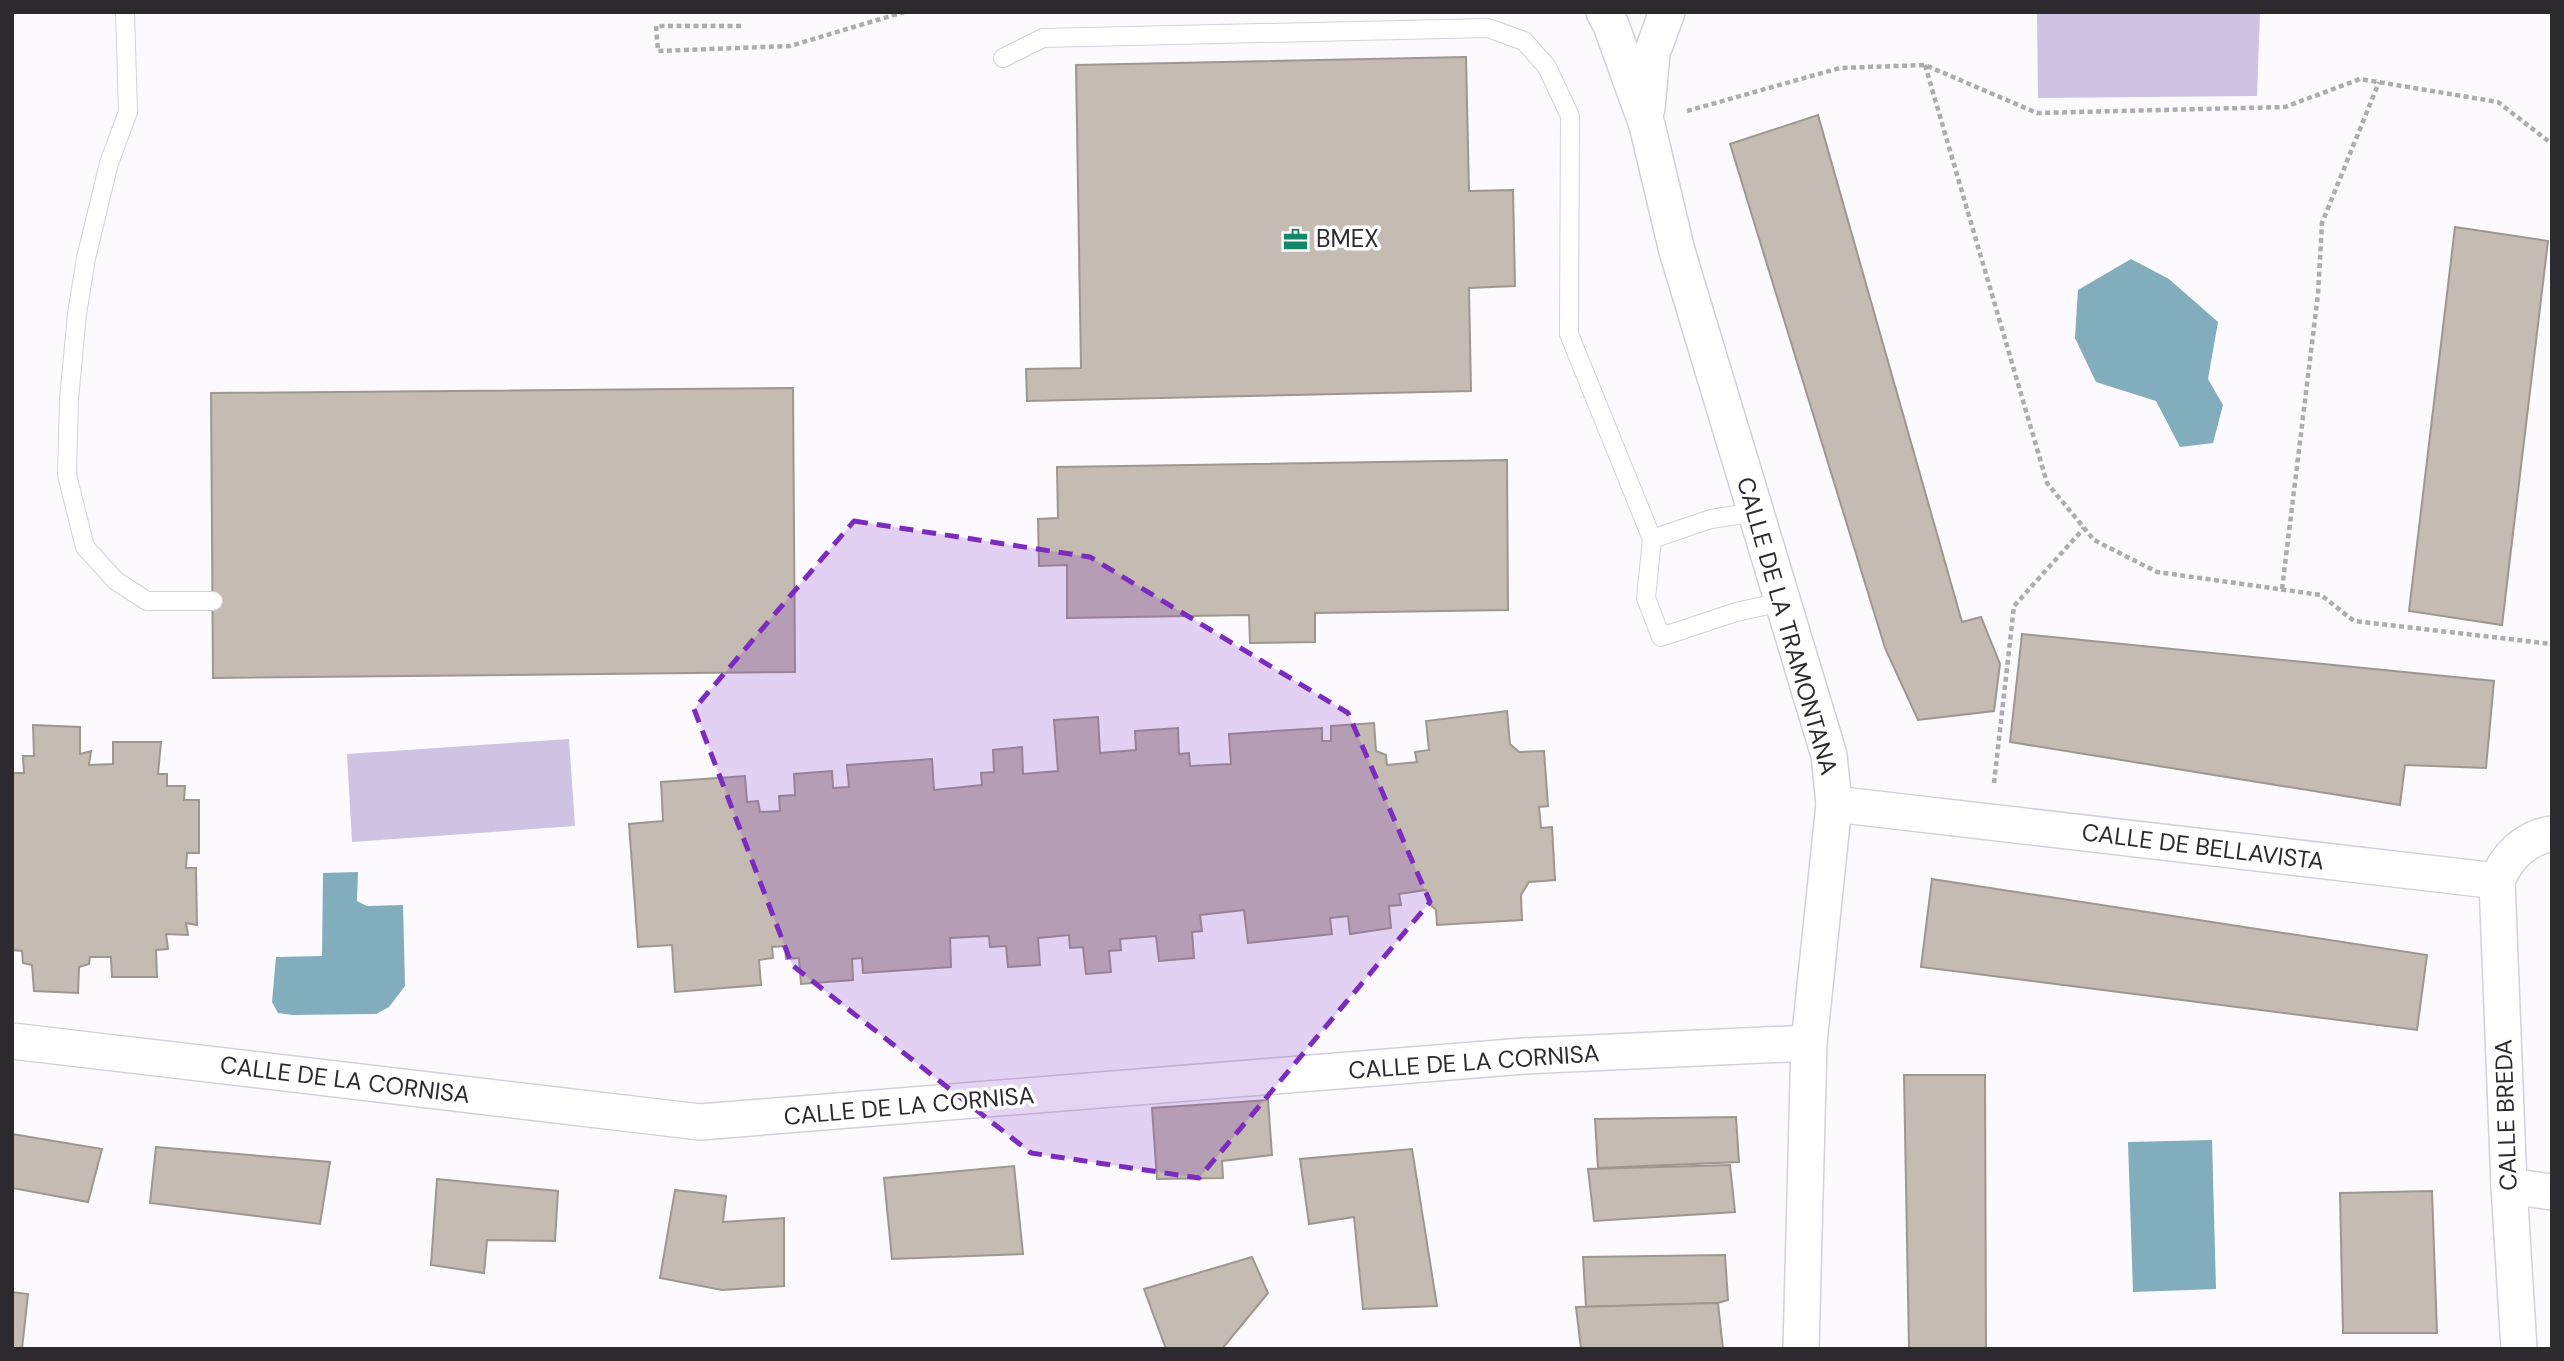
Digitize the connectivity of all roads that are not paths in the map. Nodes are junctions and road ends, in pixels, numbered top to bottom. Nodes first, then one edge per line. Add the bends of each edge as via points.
1 (125, 12) edge
2 (1604, 12) edge
3 (1667, 12) edge
4 (1003, 58) dead end
5 (1647, 125) junction
6 (1755, 512) junction
7 (1652, 539) junction
8 (213, 601) dead end
9 (1783, 602) junction
10 (1834, 804) junction
11 (2551, 826) edge
12 (2497, 881) junction
13 (12, 1041) edge
14 (1808, 1043) junction
15 (2509, 1186) junction
16 (2552, 1192) edge
17 (1801, 1349) edge
18 (2519, 1349) edge

1 - 8 lane via 128,112 109,163 86,258 69,399 67,475 85,547 116,581 147,601
2 - 5 street, CALLE DE LA TRAMONTANA
3 - 5 street, CALLE DE LA TRAMONTANA via 1652,53
4 - 7 lane via 1043,38 1488,28 1524,41 1548,67 1570,116 1570,334
5 - 6 street, CALLE DE LA TRAMONTANA via 1677,251
6 - 7 lane via 1711,519
6 - 9 street, CALLE DE LA TRAMONTANA
7 - 9 lane via 1646,598 1661,637 1736,611
9 - 10 street, CALLE DE LA TRAMONTANA via 1829,755
10 - 12 street, CALLE DE BELLAVISTA
10 - 14 street, CALLE DE LA TRAMONTANA
11 - 12 street via 2514,852
12 - 15 street, CALLE BREDA
13 - 14 street, CALLE DE LA CORNISA via 700,1122 1524,1056
14 - 17 street, CALLE DE LA TRAMONTANA
15 - 16 street
15 - 18 street, CALLE BREDA

